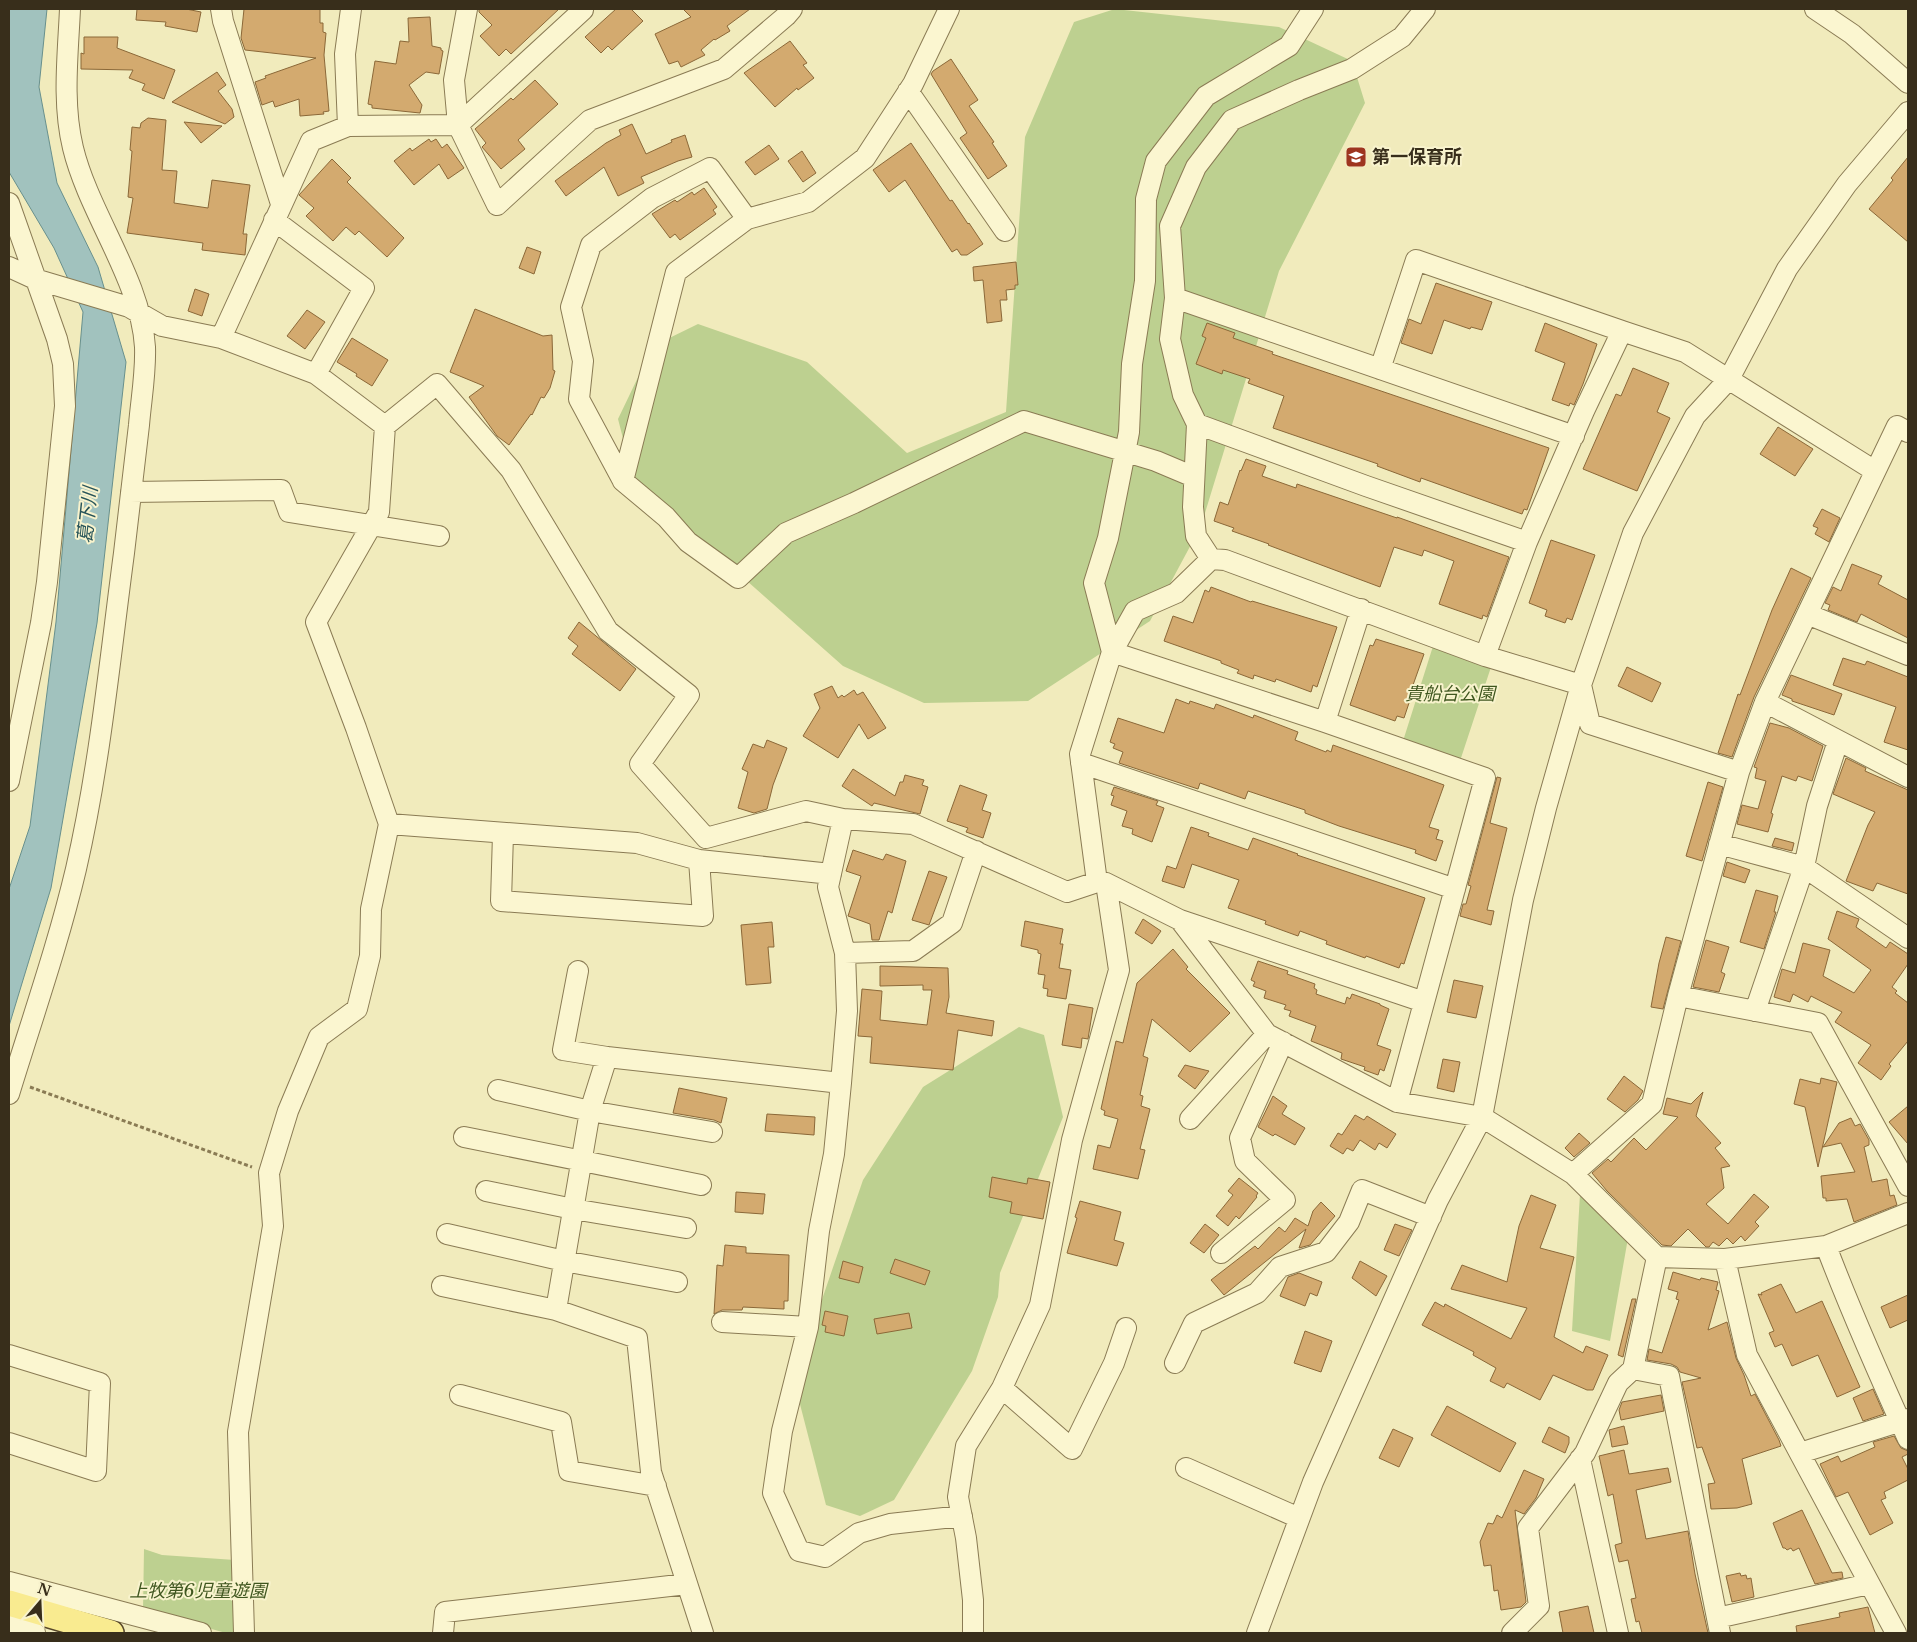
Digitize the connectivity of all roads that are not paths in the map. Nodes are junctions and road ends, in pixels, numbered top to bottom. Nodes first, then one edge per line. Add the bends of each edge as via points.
1 (70, 9) edge
2 (221, 9) edge
3 (351, 9) edge
4 (467, 9) edge
5 (583, 9) edge
6 (792, 9) edge
7 (949, 9) edge
8 (1313, 9) edge
9 (1425, 9) edge
10 (1816, 9) edge
11 (1908, 83) edge
12 (908, 91) junction
13 (1908, 112) edge
14 (458, 125) junction
15 (348, 126) junction
16 (1146, 199) junction
17 (9, 203) edge
18 (277, 212) junction
19 (747, 219) junction
20 (1170, 226) junction
21 (1005, 231) dead end
22 (9, 267) edge
23 (35, 279) junction
24 (1175, 298) junction
25 (134, 311) junction
26 (1622, 332) junction
27 (221, 338) junction
28 (1380, 369) junction
29 (316, 374) junction
30 (1730, 379) junction
31 (1197, 424) junction
32 (385, 426) junction
33 (1908, 432) edge
34 (1574, 436) junction
35 (1125, 452) junction
36 (1875, 471) junction
37 (1194, 477) junction
38 (623, 481) junction
39 (132, 492) junction
40 (370, 525) junction
41 (438, 536) dead end
42 (1527, 542) junction
43 (1211, 559) junction
44 (1361, 609) junction
45 (1807, 614) junction
46 (1112, 652) junction
47 (1908, 655) edge
48 (1485, 656) junction
49 (1581, 685) junction
50 (1765, 702) junction
51 (1325, 722) junction
52 (1838, 741) junction
53 (1081, 763) junction
54 (1739, 772) junction
55 (1908, 777) edge
56 (9, 782) edge
57 (843, 819) junction
58 (389, 824) junction
59 (503, 834) junction
60 (1719, 844) junction
61 (976, 851) junction
62 (699, 860) junction
63 (1804, 867) junction
64 (831, 874) junction
65 (1101, 883) junction
66 (1455, 889) junction
67 (1180, 920) junction
68 (1908, 938) edge
69 (845, 953) junction
70 (578, 971) dead end
71 (1678, 996) junction
72 (1424, 1002) junction
73 (1755, 1011) junction
74 (1275, 1038) junction
75 (607, 1057) junction
76 (841, 1083) junction
77 (10, 1085) edge
78 (498, 1090) dead end
79 (1397, 1102) junction
80 (590, 1111) junction
81 (1482, 1117) junction
82 (1190, 1119) dead end
83 (712, 1132) dead end
84 (464, 1137) dead end
85 (581, 1160) junction
86 (1573, 1174) junction
87 (701, 1185) dead end
88 (1908, 1186) edge
89 (486, 1192) dead end
90 (573, 1209) junction
91 (1908, 1212) edge
92 (1431, 1217) junction
93 (686, 1228) dead end
94 (447, 1234) dead end
95 (1826, 1246) junction
96 (1221, 1253) dead end
97 (1657, 1257) junction
98 (1725, 1259) junction
99 (564, 1261) junction
100 (677, 1282) dead end
101 (442, 1286) dead end
102 (556, 1310) junction
103 (722, 1322) dead end
104 (808, 1327) junction
105 (1126, 1328) dead end
106 (9, 1355) edge
107 (1175, 1364) dead end
108 (1632, 1369) junction
109 (1002, 1388) junction
110 (460, 1395) dead end
111 (1906, 1427) edge
112 (9, 1443) edge
113 (1800, 1453) junction
114 (1580, 1459) junction
115 (1186, 1468) dead end
116 (656, 1486) junction
117 (962, 1516) junction
118 (1299, 1518) junction
119 (9, 1582) edge
120 (687, 1584) junction
121 (1869, 1584) junction
122 (9, 1603) edge
123 (9, 1625) edge
124 (1718, 1626) edge
125 (35, 1633) edge
126 (111, 1633) edge
127 (201, 1633) edge
128 (244, 1633) edge
129 (443, 1633) edge
130 (703, 1633) edge
131 (973, 1633) edge
132 (1257, 1633) edge
133 (1512, 1633) edge
134 (1618, 1633) edge
135 (1896, 1633) edge

1 - 25 street via 67,94 73,149
2 - 18 street
3 - 15 street via 345,54
4 - 14 street via 454,80
5 - 14 street
6 - 14 street via 724,69 590,120 497,205
7 - 12 street
8 - 16 street via 1289,46 1206,96 1156,161
9 - 20 street via 1402,37 1352,69 1232,120 1196,167
10 - 11 street via 1852,34
12 - 19 street via 865,158 808,202
12 - 21 street
13 - 30 street via 1848,184 1787,269
14 - 15 street
15 - 18 street via 311,141
16 - 20 street
16 - 35 street via 1145,281 1132,364
17 - 23 street
18 - 27 street
18 - 29 street via 364,288
19 - 38 street via 676,272
19 - 38 street via 710,168 652,198 591,245 571,307 583,361 579,399
20 - 24 street
22 - 23 street
23 - 25 street
23 - 56 street via 63,364 65,406 42,615
24 - 28 street
24 - 31 street via 1170,339 1183,395
25 - 27 street via 162,326
25 - 39 street via 145,346
26 - 28 street via 1416,260
26 - 30 street via 1685,352
26 - 34 street
27 - 29 street
28 - 34 street
29 - 32 street
30 - 36 street
30 - 49 street via 1695,416 1633,533
31 - 37 street
31 - 42 street
32 - 40 street via 378,512
32 - 57 street via 437,384 511,470 608,631 689,695 640,764 706,838 806,811
33 - 36 street via 1897,426
34 - 42 street
35 - 37 street
35 - 38 street via 1024,421 786,533 738,578 688,542 666,517
35 - 46 street via 1108,538 1094,583
36 - 45 street
37 - 43 street via 1196,536
39 - 40 street via 281,490 289,512
39 - 77 street via 98,753 86,819 64,916
40 - 41 street
40 - 58 street via 316,622
42 - 48 street
43 - 44 street via 1225,560
43 - 46 street via 1176,593 1135,611
44 - 48 street
44 - 51 street
45 - 47 street
45 - 50 street
46 - 51 street
46 - 53 street via 1080,754
48 - 49 street
49 - 54 street via 1590,724
49 - 81 street via 1523,900
50 - 52 street
50 - 54 street
51 - 66 street via 1485,778
52 - 55 street
52 - 63 street via 1817,806
53 - 65 street
53 - 66 street
54 - 60 street
57 - 61 street via 913,824
57 - 64 street
58 - 59 street
58 - 128 street via 371,909 370,956 357,1009 319,1037 288,1110 269,1173 272,1226 238,1432
59 - 62 street via 637,843
59 - 62 street via 501,900 703,916
60 - 63 street
60 - 71 street
61 - 65 street via 1067,892
61 - 69 street via 952,923 913,951
62 - 64 street
63 - 68 street
63 - 73 street
64 - 69 street via 828,887
65 - 67 street
65 - 109 street via 1119,970 1072,1140 1040,1305
66 - 72 street
67 - 72 street
67 - 74 street
69 - 76 street via 847,1011
70 - 75 street via 563,1050
71 - 73 street
71 - 86 street via 1652,1104
72 - 79 street
73 - 88 street via 1818,1023
74 - 79 street
74 - 82 street
74 - 96 street via 1240,1138 1245,1161 1286,1200
75 - 76 street
75 - 80 street
76 - 104 street via 834,1154 819,1231
78 - 80 street
79 - 81 street
80 - 83 street
80 - 85 street
81 - 86 street
81 - 92 street
84 - 85 street
85 - 87 street
85 - 90 street
86 - 97 street
89 - 90 street
90 - 93 street
90 - 99 street
91 - 95 street
92 - 107 street via 1362,1190 1349,1222 1326,1252 1280,1268 1256,1293 1194,1323
92 - 118 street
94 - 99 street
95 - 98 street
95 - 111 street via 1846,1299
97 - 98 street
97 - 108 street
98 - 113 street via 1747,1355
99 - 100 street
99 - 102 street
101 - 102 street
102 - 116 street via 637,1338 651,1472
103 - 104 street
104 - 117 street via 782,1431 773,1493 799,1551 825,1557 859,1533 890,1524
105 - 109 street via 1114,1363 1072,1449
106 - 112 street via 100,1383 96,1471
108 - 114 street via 1618,1383
108 - 124 street via 1669,1376
109 - 117 street via 966,1446 958,1497
110 - 116 street via 561,1422 569,1471
111 - 113 street via 1849,1436
113 - 121 street
114 - 133 street via 1528,1528 1539,1606
114 - 134 street
115 - 118 street
116 - 120 street
117 - 131 street via 973,1600
118 - 132 street
119 - 127 street
120 - 129 street via 445,1612
120 - 130 street
121 - 124 street
121 - 135 street
122 - 126 main road
123 - 125 street

